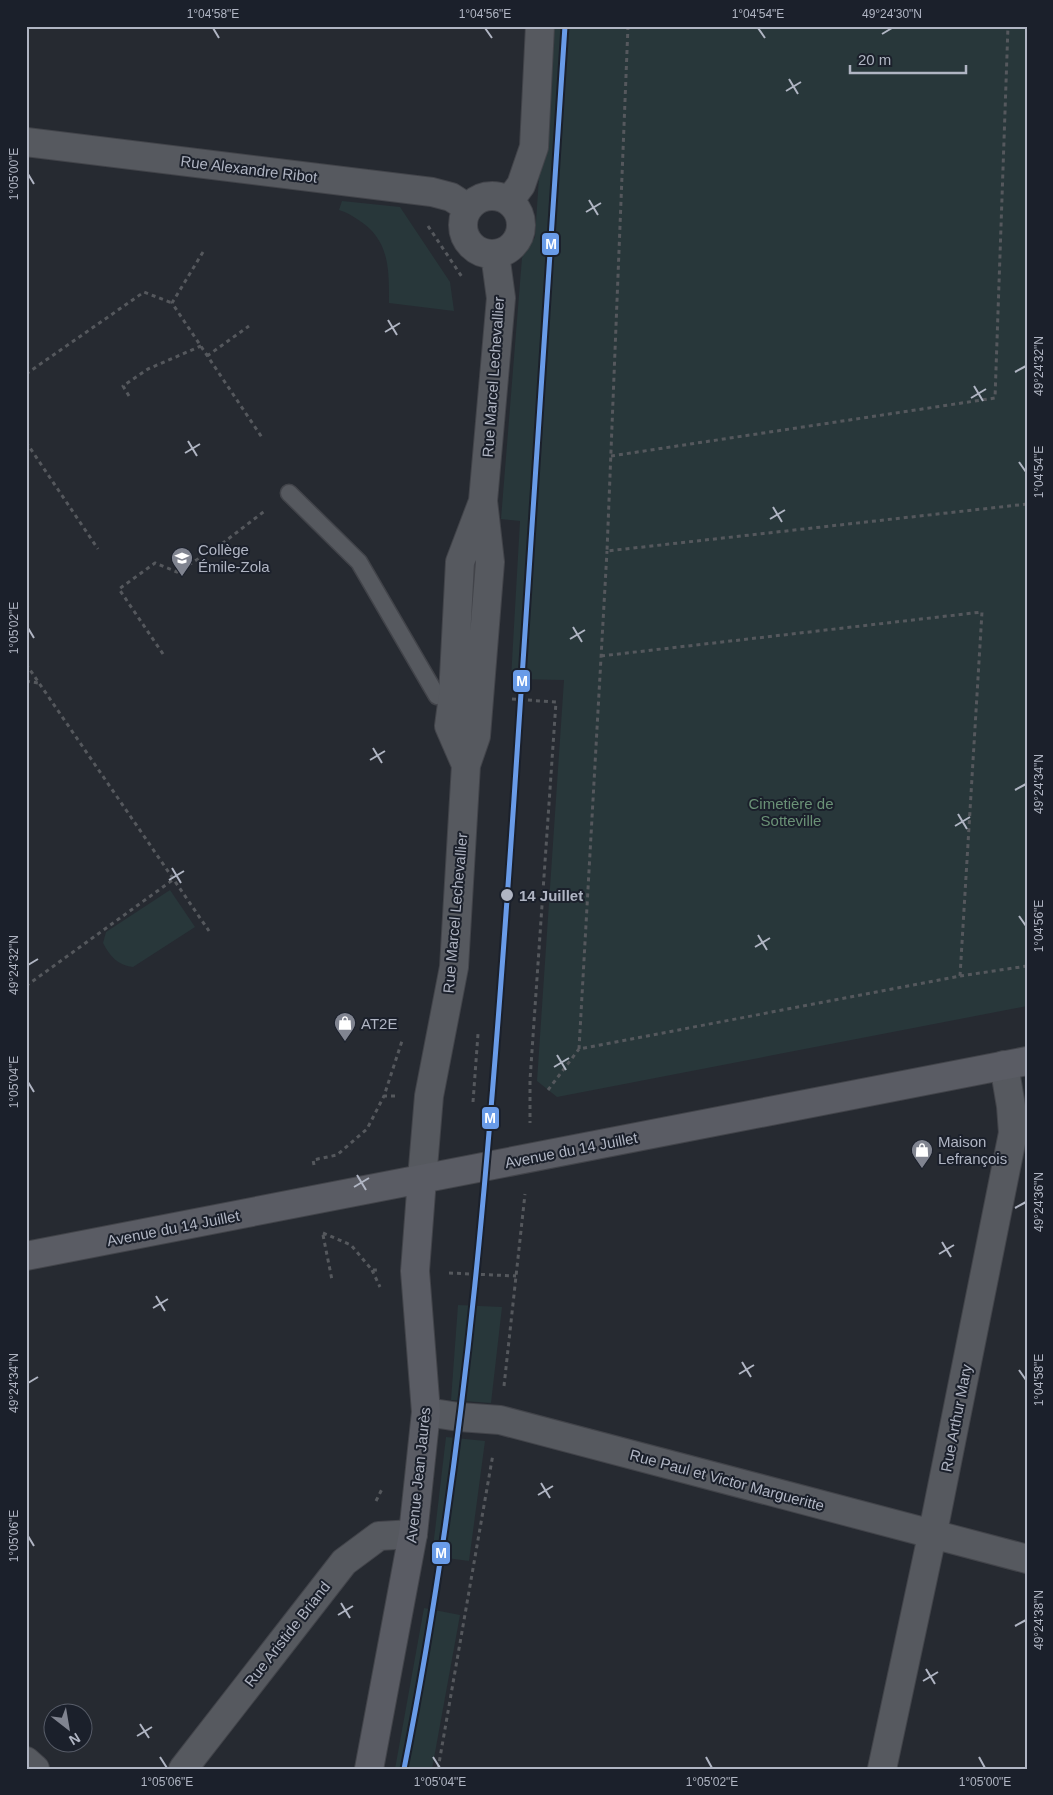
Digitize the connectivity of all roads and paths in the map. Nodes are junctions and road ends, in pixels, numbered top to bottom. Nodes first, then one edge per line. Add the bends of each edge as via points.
1 (540, 26) edge
2 (628, 26) edge
3 (1008, 26) edge
4 (26, 142) edge
5 (509, 201) junction
6 (468, 208) junction
7 (203, 252) dead end
8 (495, 254) junction
9 (172, 303) junction
10 (249, 326) dead end
11 (201, 346) junction
12 (208, 356) junction
13 (26, 374) edge
14 (130, 396) dead end
15 (263, 439) dead end
16 (26, 442) edge
17 (611, 456) junction
18 (289, 493) joint
19 (483, 500) junction
20 (1027, 504) edge
21 (98, 549) dead end
22 (607, 551) junction
23 (163, 654) dead end
24 (601, 656) junction
25 (26, 664) edge
26 (26, 682) edge
27 (39, 683) junction
28 (437, 696) dead end
29 (480, 698) junction
30 (466, 764) junction
31 (174, 879) junction
32 (209, 931) dead end
33 (1027, 966) edge
34 (960, 976) junction
35 (26, 986) edge
36 (405, 1032) dead end
37 (579, 1049) junction
38 (1015, 1063) edge
39 (548, 1090) dead end
40 (430, 1096) junction
41 (527, 1158) junction
42 (422, 1179) junction
43 (323, 1235) dead end
44 (26, 1256) edge
45 (332, 1280) dead end
46 (426, 1412) junction
47 (505, 1421) junction
48 (413, 1534) junction
49 (932, 1535) junction
50 (1027, 1559) edge
51 (26, 1761) edge
52 (35, 1769) edge
53 (183, 1769) edge
54 (368, 1769) edge
55 (438, 1769) edge
56 (882, 1769) edge

1 - 5 street via 534,147 522,185
2 - 17 path
3 - 17 path via 996,398
4 - 6 street, Rue Alexandre Ribot via 432,192 451,197
5 - 6 street via 501,197 483,197
5 - 8 street via 516,208 521,227 513,245
6 - 8 street via 464,226 470,243 478,250
7 - 9 path
8 - 19 street, Rue Marcel Lechevallier via 501,298
9 - 11 path
9 - 13 path via 144,292
10 - 12 path
11 - 12 path
11 - 14 path via 148,369 123,386
12 - 15 path
16 - 21 path
17 - 22 path
18 - 23 path via 219,546 177,572 155,563 119,589
18 - 28 lane via 359,562
19 - 29 street, Rue Marcel Lechevallier via 490,562
19 - 30 street, Rue Marcel Lechevallier via 460,562 449,726
20 - 22 path
22 - 24 path
24 - 34 path via 982,612
24 - 37 path
25 - 27 path
26 - 27 path
27 - 31 path
29 - 30 street, Rue Marcel Lechevallier via 476,736
29 - 41 path via 556,702
30 - 40 street, Rue Marcel Lechevallier via 454,967
31 - 32 path
31 - 35 path
33 - 34 path
34 - 37 path
36 - 40 path via 384,1096
37 - 39 path
38 - 41 main road, Avenue du 14 Juillet
38 - 49 street, Rue Arthur Mary via 1011,1106 1013,1133
40 - 42 street, Rue Marcel Lechevallier
41 - 42 main road, Avenue du 14 Juillet
41 - 47 path
42 - 44 main road, Avenue du 14 Juillet
42 - 46 main road, Avenue Jean Jaurès via 415,1270
43 - 45 path
46 - 47 street, Rue Paul et Victor Margueritte
46 - 48 main road, Avenue Jean Jaurès
47 - 49 street, Rue Paul et Victor Margueritte
47 - 55 path
48 - 53 street, Rue Aristide Briand via 379,1536 344,1562
48 - 54 main road, Avenue Jean Jaurès
49 - 50 street, Rue Paul et Victor Margueritte
49 - 56 street, Rue Arthur Mary
51 - 52 street

